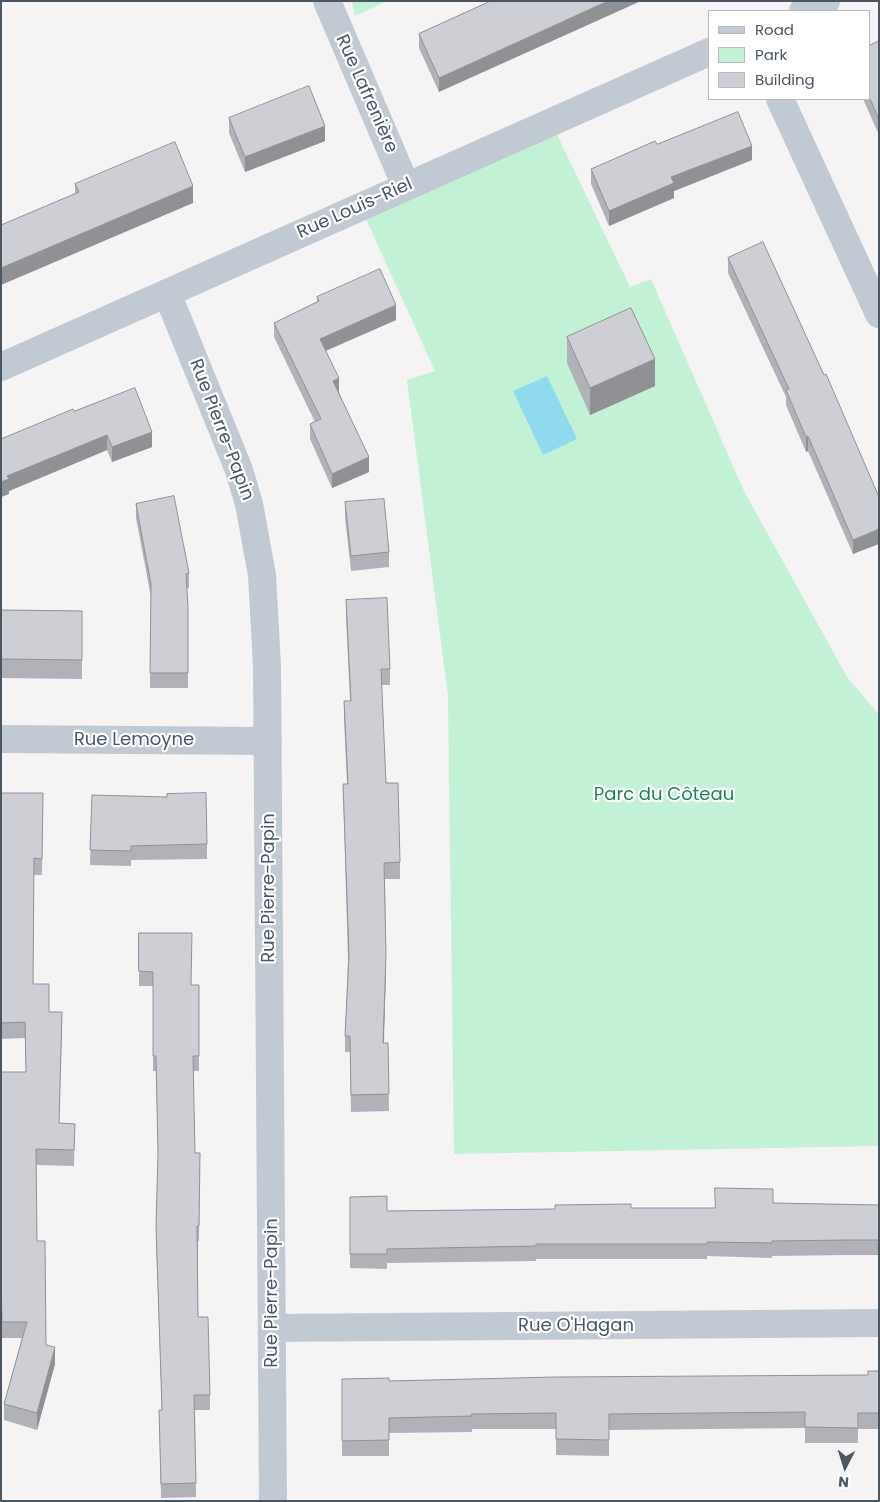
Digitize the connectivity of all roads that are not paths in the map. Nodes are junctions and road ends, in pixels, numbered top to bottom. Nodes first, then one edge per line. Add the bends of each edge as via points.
1 (327, 1) edge
2 (826, 1) edge
3 (805, 10) edge
4 (708, 52) edge
5 (780, 100) edge
6 (406, 186) junction
7 (167, 293) junction
8 (879, 314) edge
9 (1, 367) edge
10 (1, 739) edge
11 (268, 740) junction
12 (879, 1323) edge
13 (272, 1328) junction
14 (273, 1501) edge

1 - 6 street, Rue Lafrenière
2 - 3 street
4 - 6 street, Rue Louis-Riel
5 - 8 street
6 - 7 street, Rue Louis-Riel
7 - 9 street, Rue Louis-Riel
7 - 11 street, Rue Pierre-Papin via 239,470 249,504 262,574 266,619
10 - 11 street, Rue Lemoyne
11 - 13 street, Rue Pierre-Papin
12 - 13 street, Rue O'Hagan
13 - 14 street, Rue Pierre-Papin

